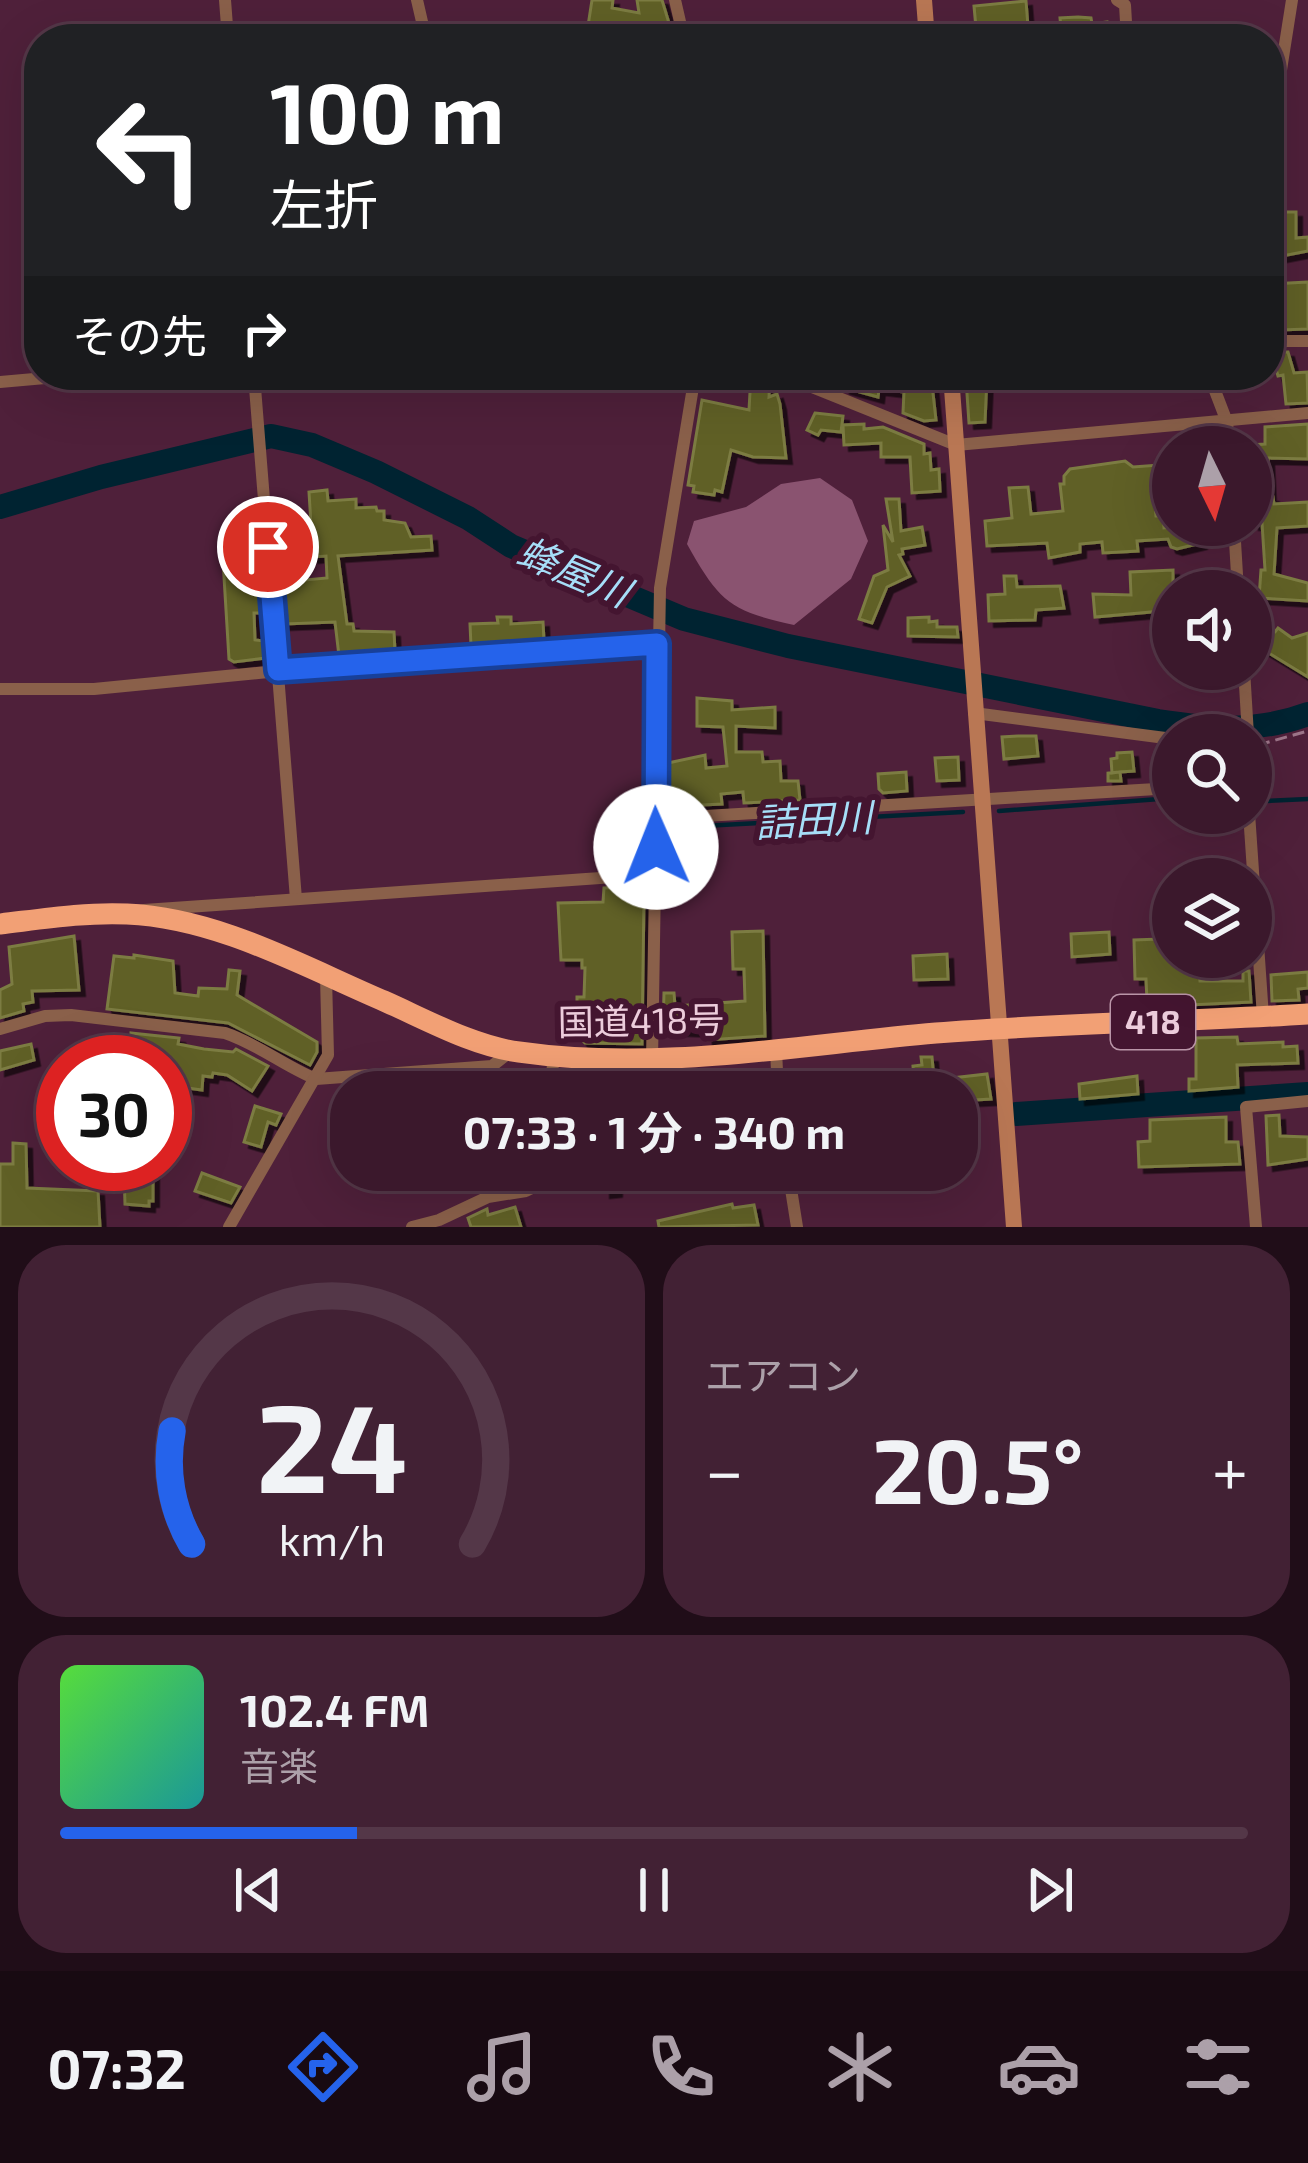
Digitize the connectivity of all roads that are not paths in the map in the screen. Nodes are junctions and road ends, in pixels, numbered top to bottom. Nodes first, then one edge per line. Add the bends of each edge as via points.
1 (1292, 0) edge
2 (1284, 51) edge
3 (256, 390) edge
4 (692, 390) edge
5 (819, 390) edge
6 (952, 390) edge
7 (1215, 390) edge
8 (1308, 412) edge
9 (1227, 422) junction
10 (1227, 426) edge
11 (956, 445) junction
12 (658, 637) junction
13 (278, 670) junction
14 (0, 689) edge
15 (974, 708) junction
16 (1152, 736) edge
17 (1152, 789) edge
18 (981, 799) junction
19 (654, 819) junction
20 (1250, 834) edge
21 (657, 874) junction
22 (296, 898) junction
23 (128, 914) junction
24 (0, 924) edge
25 (326, 977) junction
26 (1308, 1014) edge
27 (1263, 1017) junction
28 (0, 1028) edge
29 (998, 1028) junction
30 (776, 1050) junction
31 (511, 1051) junction
32 (553, 1057) junction
33 (652, 1060) junction
34 (553, 1071) edge
35 (777, 1071) edge
36 (316, 1079) junction
37 (1308, 1102) edge
38 (526, 1191) edge
39 (791, 1191) edge
40 (229, 1227) edge
41 (412, 1227) edge
42 (797, 1227) edge
43 (1014, 1227) edge
44 (1256, 1227) edge

1 - 2 street
3 - 13 street
4 - 12 street
5 - 11 street
6 - 11 street
7 - 9 street
8 - 9 street
9 - 10 street
9 - 11 street
11 - 15 street
12 - 13 street
12 - 19 street
13 - 14 street via 94,689
13 - 22 street
15 - 16 street
15 - 18 street
17 - 18 street
18 - 19 street
18 - 29 street
19 - 21 street
20 - 27 street
21 - 22 street
21 - 33 street
22 - 23 street
23 - 24 highway, 国道418号 / 418
23 - 25 highway, 国道418号 / 418 via 231,937
25 - 31 highway, 国道418号 / 418
25 - 36 street via 328,1054
26 - 27 highway, 国道418号 / 418
27 - 29 highway, 国道418号 / 418
28 - 36 street via 70,1015 225,1033
29 - 30 highway, 国道418号 / 418
29 - 43 street
30 - 33 highway, 国道418号 / 418
30 - 35 street
31 - 32 highway, 国道418号 / 418
31 - 36 street via 492,1066
32 - 33 highway, 国道418号 / 418
32 - 34 street
36 - 40 street
37 - 44 street via 1246,1107
38 - 41 street
39 - 42 street

